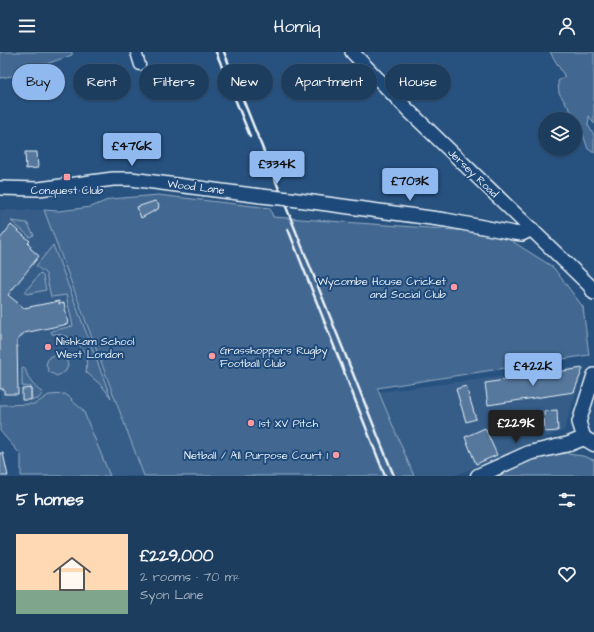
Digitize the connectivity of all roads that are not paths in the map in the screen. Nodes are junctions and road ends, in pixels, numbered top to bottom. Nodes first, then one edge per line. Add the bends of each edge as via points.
1 (136, 52) edge
2 (352, 52) edge
3 (140, 64) edge
4 (0, 188) edge
5 (532, 229) junction
6 (594, 293) edge
7 (594, 375) edge
8 (591, 438) edge
9 (478, 476) edge

1 - 3 street
2 - 5 street, Jersey Road via 408,110
4 - 5 street, Wood Lane, bridge via 39,188 131,179 452,220 522,234
5 - 6 street, Jersey Road
7 - 8 street via 579,422
8 - 9 main road via 529,453

